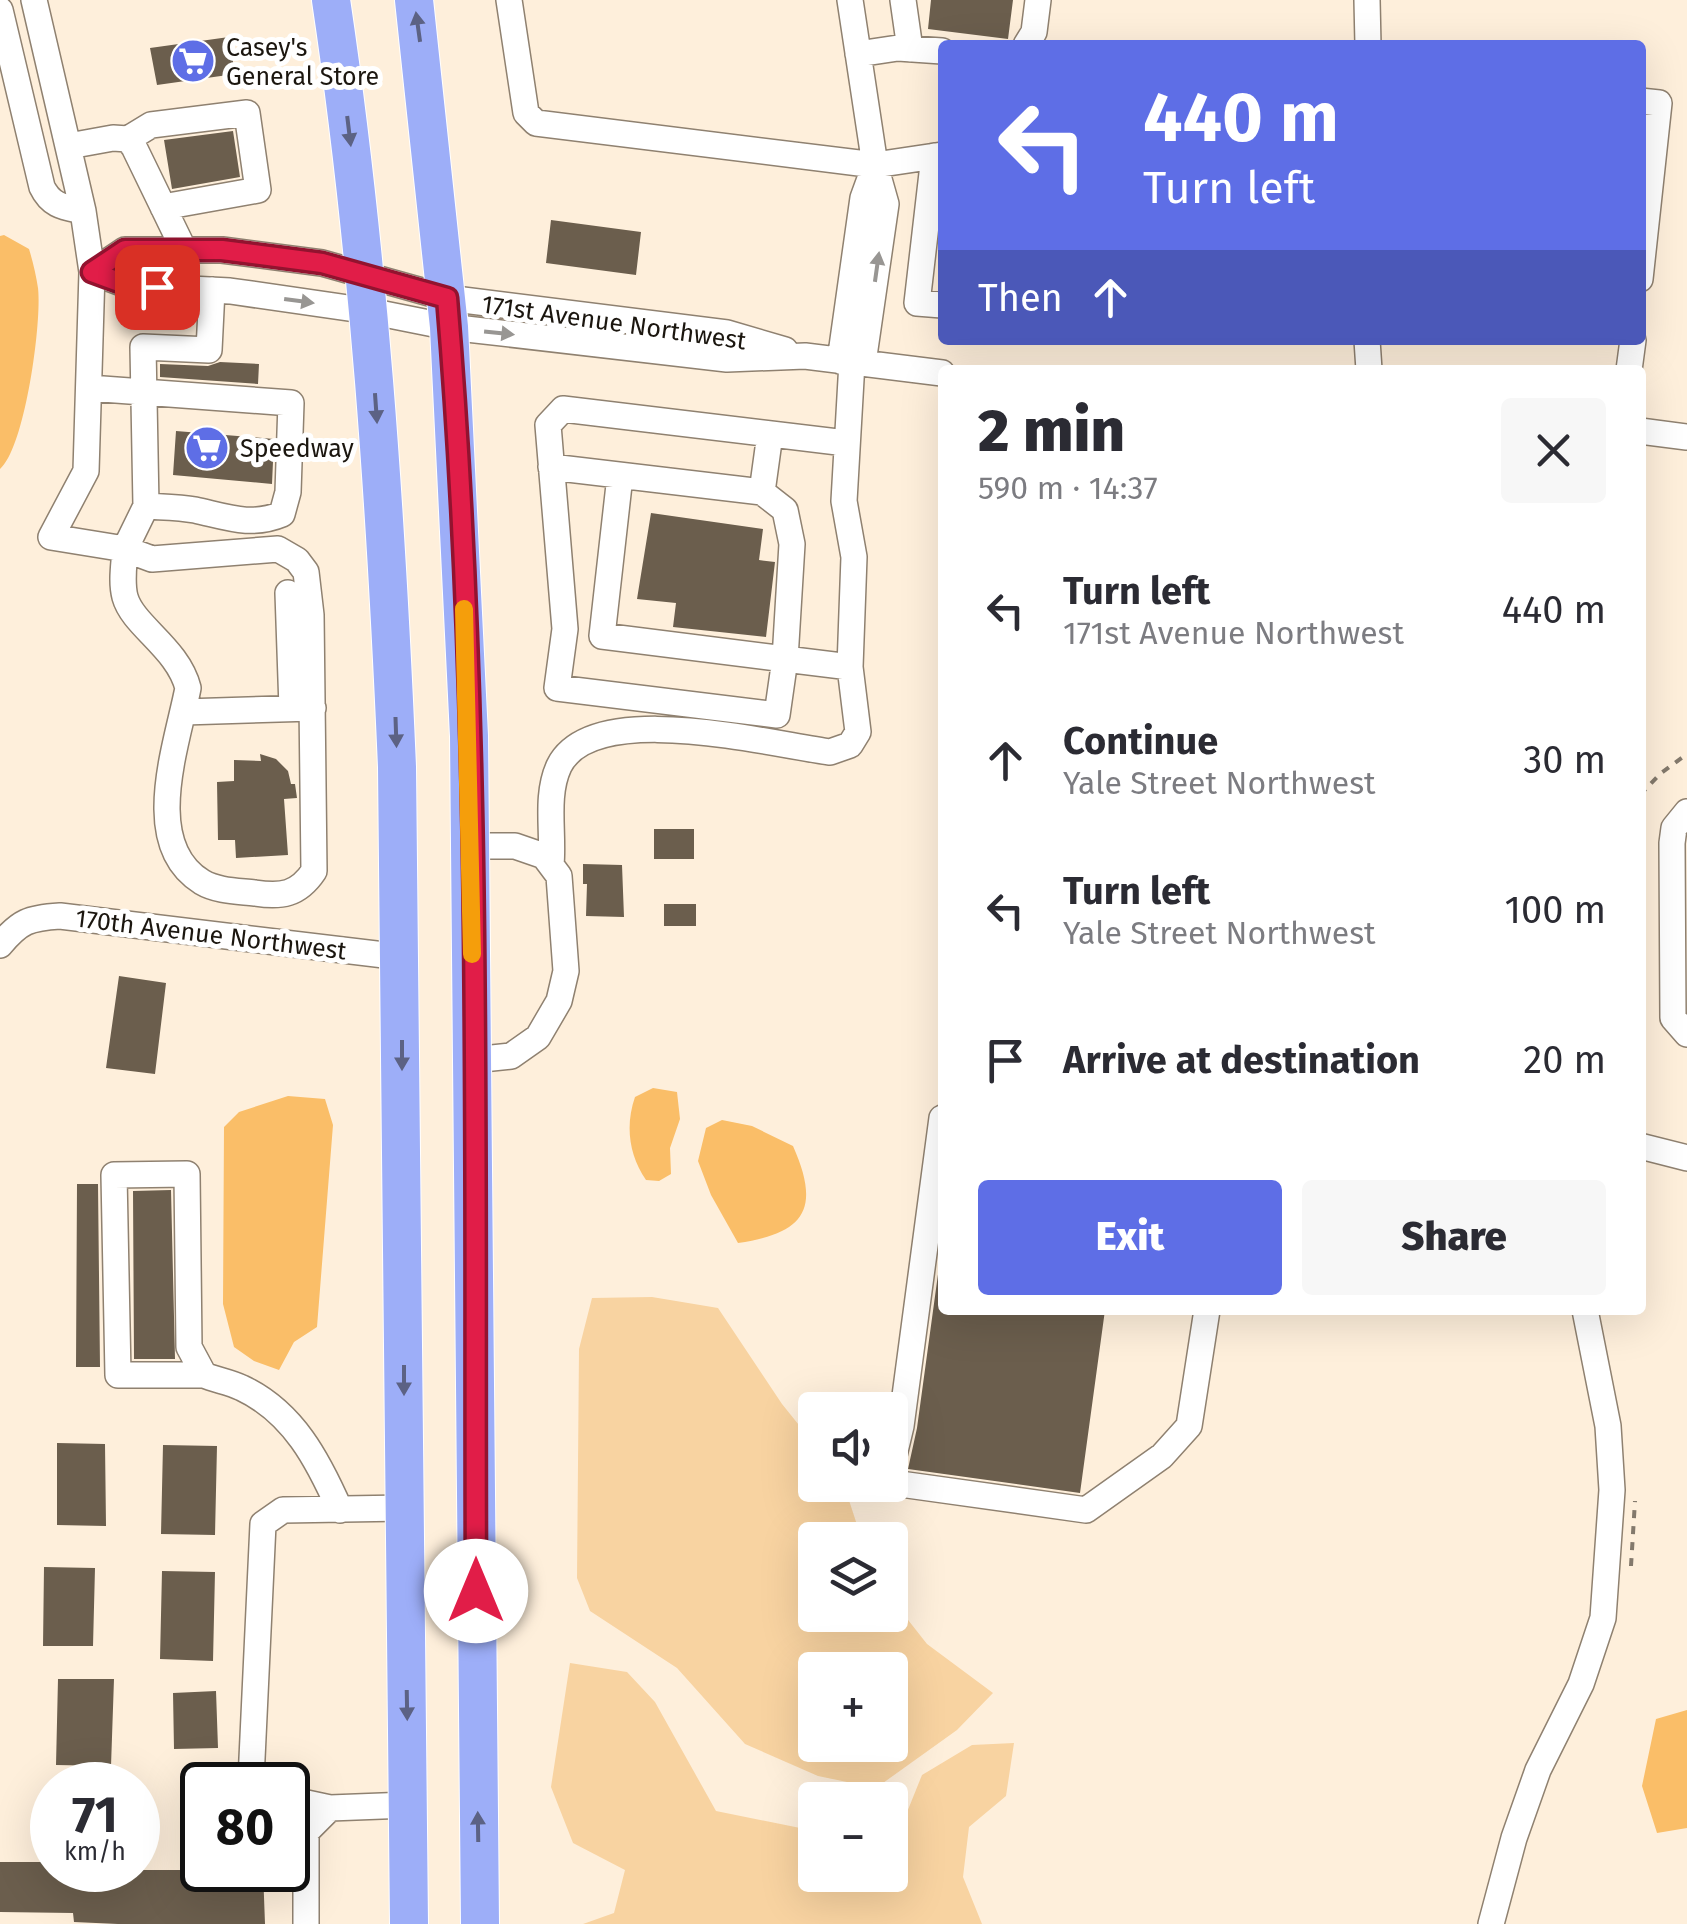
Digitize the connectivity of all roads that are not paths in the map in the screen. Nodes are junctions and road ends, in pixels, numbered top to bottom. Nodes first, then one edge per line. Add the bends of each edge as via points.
1 (34, 0) edge
2 (331, 0) edge
3 (414, 0) edge
4 (509, 0) edge
5 (850, 0) edge
6 (902, 0) edge
7 (1038, 0) edge
8 (1367, 0) edge
9 (0, 10) edge
10 (1029, 40) edge
11 (1368, 40) edge
12 (910, 48) junction
13 (938, 51) edge
14 (858, 54) junction
15 (1646, 102) edge
16 (128, 139) junction
17 (69, 146) junction
18 (938, 155) edge
19 (875, 165) junction
20 (163, 207) junction
21 (83, 211) junction
22 (1646, 224) edge
23 (184, 250) junction
24 (92, 272) junction
25 (366, 273) junction
26 (212, 290) junction
27 (938, 305) edge
28 (368, 311) junction
29 (448, 313) junction
30 (852, 362) junction
31 (938, 373) edge
32 (89, 388) junction
33 (146, 392) junction
34 (1646, 432) edge
35 (770, 434) junction
36 (1687, 437) edge
37 (846, 443) junction
38 (550, 468) junction
39 (620, 476) junction
40 (762, 492) junction
41 (146, 506) junction
42 (125, 549) junction
43 (288, 593) dead end
44 (565, 628) junction
45 (602, 636) junction
46 (785, 659) junction
47 (850, 666) junction
48 (302, 708) junction
49 (184, 712) junction
50 (1687, 812) edge
51 (471, 846) junction
52 (551, 865) junction
53 (0, 946) edge
54 (401, 958) junction
55 (1687, 1034) edge
56 (473, 1060) junction
57 (938, 1148) edge
58 (1646, 1148) edge
59 (1687, 1158) edge
60 (1207, 1315) edge
61 (1585, 1315) edge
62 (204, 1375) junction
63 (906, 1392) edge
64 (908, 1485) edge
65 (404, 1508) junction
66 (340, 1510) junction
67 (251, 1762) edge
68 (310, 1804) edge
69 (408, 1805) junction
70 (330, 1808) junction
71 (306, 1924) edge
72 (410, 1924) edge
73 (480, 1924) edge
74 (1491, 1924) edge

1 - 17 street
2 -> 25 highway
29 -> 3 highway
4 - 19 street via 526,113 536,123
5 - 14 street
6 - 12 street
7 - 10 street
8 - 11 street
9 - 21 street via 42,187 57,206
12 - 13 street
12 - 14 street
14 - 19 street
15 - 22 street via 1659,104
16 - 17 street
16 - 20 street
16 - 20 street via 151,125 247,113 258,190
17 - 21 street
18 - 19 street
18 - 27 street via 917,302
19 - 30 street via 886,204
20 - 23 street
21 - 24 street
23 - 24 street, 171st Avenue Northwest via 125,250
23 - 25 street, 171st Avenue Northwest
24 - 26 street, 171st Avenue Northwest via 130,286
24 - 32 street
25 - 28 highway
25 - 29 street, 171st Avenue Northwest
26 -> 28 street, 171st Avenue Northwest
26 - 33 street via 208,350 144,347
28 - 29 street, 171st Avenue Northwest
28 -> 54 highway via 392,635
29 - 30 street, 171st Avenue Northwest via 727,359
29 - 51 highway
30 - 31 street, 171st Avenue Northwest
30 - 37 street
32 - 33 street
32 - 42 street via 86,471 51,537
33 - 41 street
33 - 41 street via 291,403 282,514 233,521
34 - 36 street
35 - 37 street
35 - 38 street via 564,408 548,426
35 - 40 street
37 - 47 street via 844,501 854,556
38 - 39 street
38 - 44 street
39 - 40 street
39 - 45 street
40 - 46 street via 785,510 792,544
41 - 42 street
42 - 48 street via 152,559 278,549 298,560 306,572 310,615
42 - 49 street via 126,602 184,671
43 - 48 street
44 - 45 street
44 - 46 street via 557,688 777,716
45 - 46 street
46 - 47 street
47 - 52 street via 858,732 850,745 830,752 663,730 614,731 585,741 564,758 553,784
48 - 49 street
48 - 49 street via 314,872 282,897 214,888 173,851 165,821
50 - 55 street via 1672,843 1673,1018
51 - 52 street via 514,846
51 - 56 highway
52 - 56 street via 560,876 565,932 559,1001 538,1037 512,1056
53 - 54 street, 170th Avenue Northwest via 33,918 60,916
54 -> 65 highway
73 -> 56 highway
57 - 63 street
58 - 59 street
60 - 64 street via 1189,1426 1162,1456 1086,1510
61 - 74 street via 1608,1426 1612,1490 1603,1618 1581,1684 1538,1770
62 - 62 street via 190,1347 186,1174 114,1176 118,1375
62 - 66 street via 272,1406 304,1439
65 - 66 street
65 -> 69 highway
66 - 67 street via 283,1510 263,1524
68 - 70 street
69 - 70 street
69 - 72 highway
70 - 71 street via 306,1832

